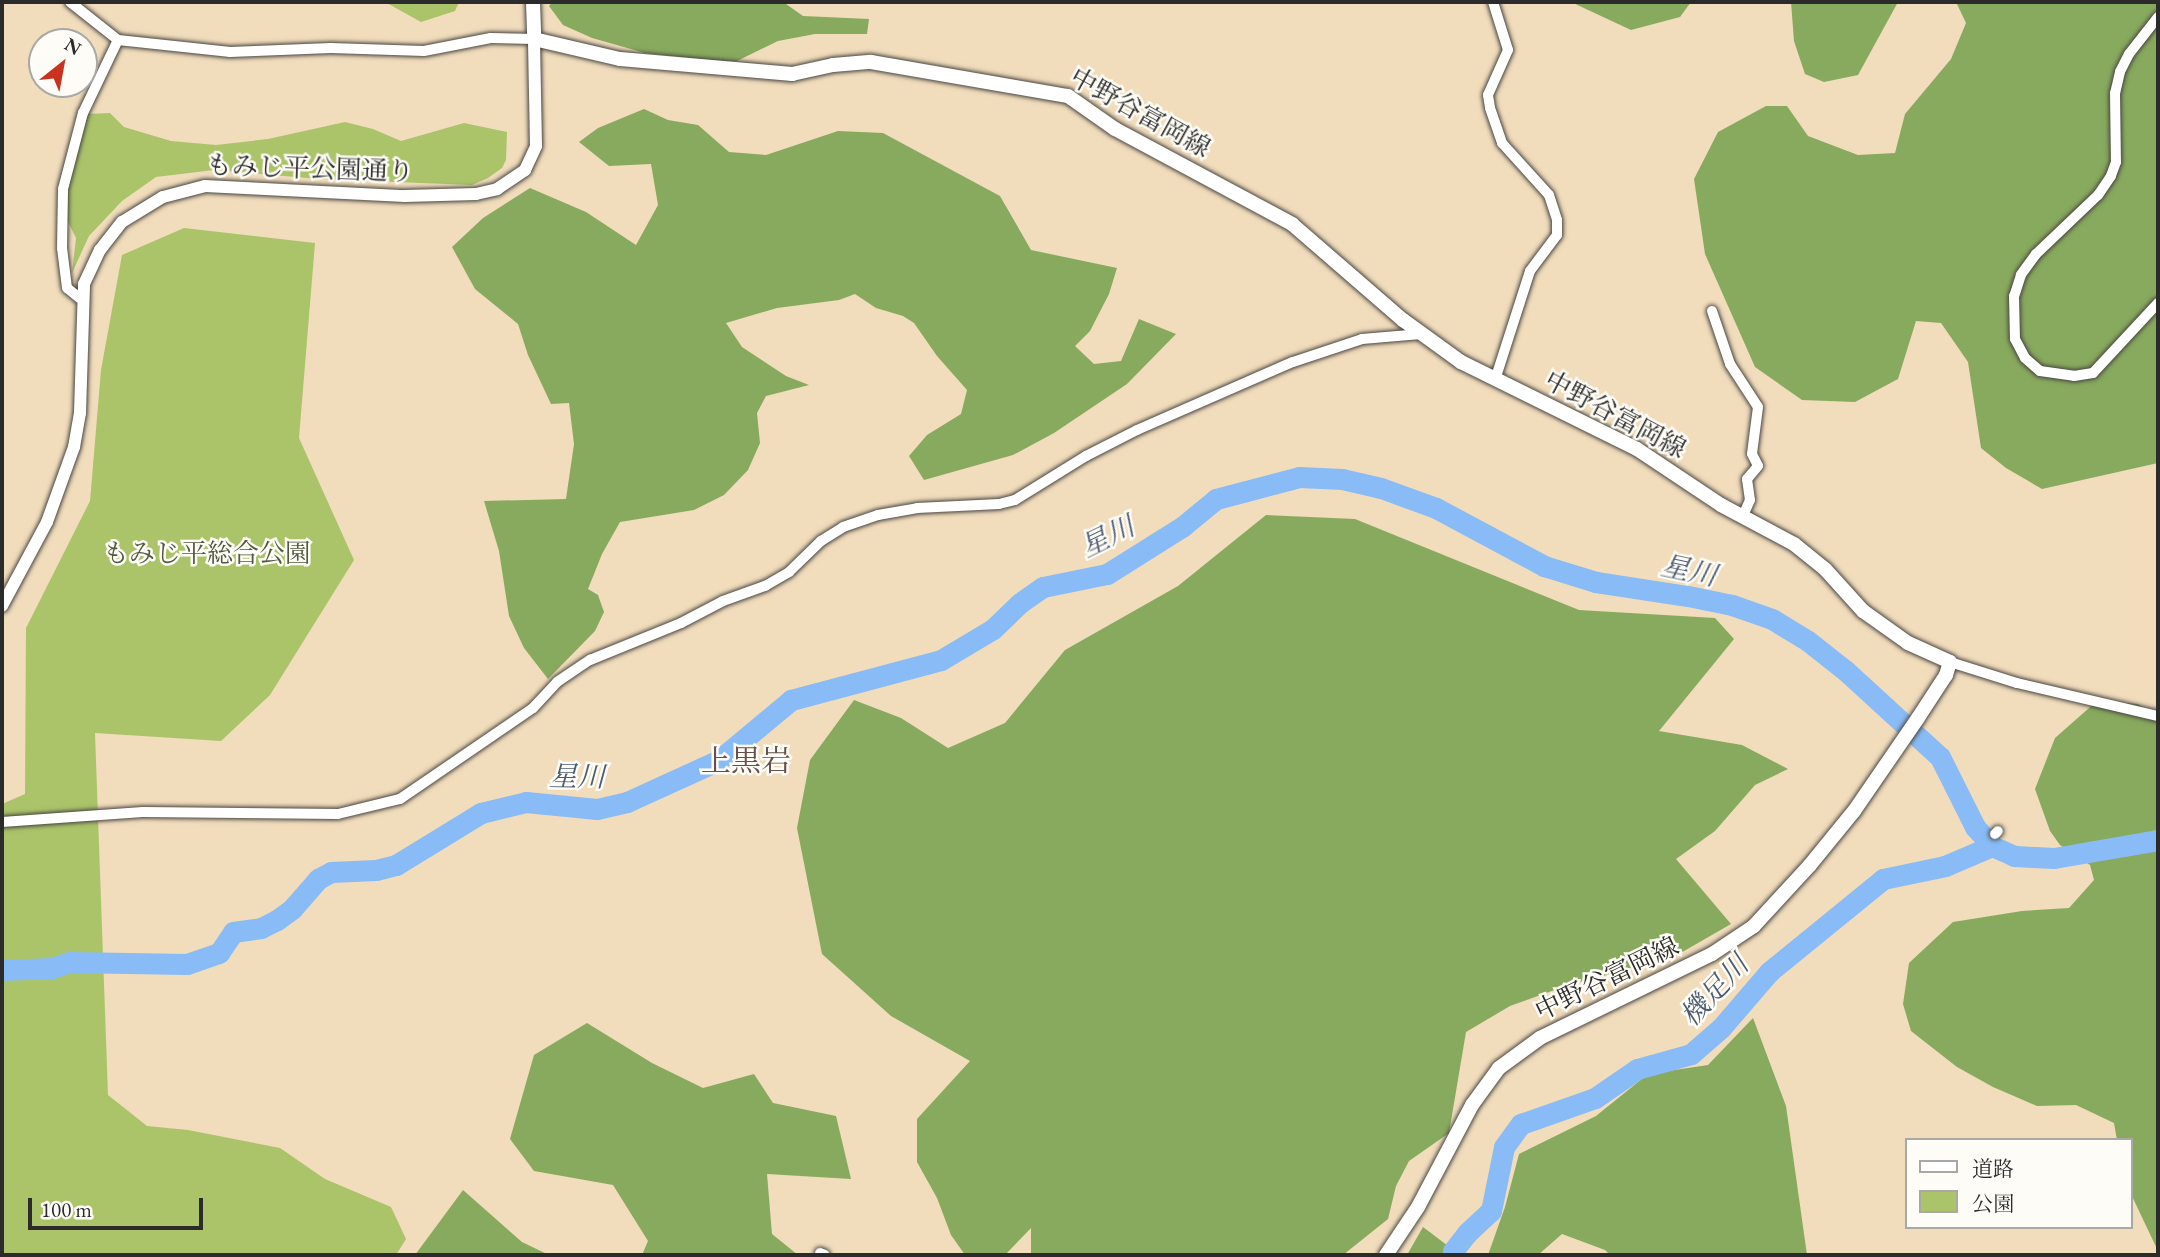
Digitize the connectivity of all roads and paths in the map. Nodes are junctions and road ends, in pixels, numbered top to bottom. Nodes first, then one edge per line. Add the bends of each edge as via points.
1 (71, 2) edge
2 (533, 2) edge
3 (1493, 2) edge
4 (2158, 17) edge
5 (534, 39) junction
6 (118, 40) junction
7 (82, 300) junction
8 (2158, 303) edge
9 (1712, 311) dead end
10 (1420, 334) junction
11 (1495, 380) junction
12 (1742, 518) junction
13 (2, 606) edge
14 (1950, 662) junction
15 (2158, 716) edge
16 (2, 822) edge
17 (1385, 1255) edge

1 - 6 street
2 - 5 main road
3 - 11 street via 1508,50 1488,95 1490,108 1502,143 1549,195 1557,220 1557,235 1530,271
4 - 8 street via 2120,72 2115,93 2116,163 2111,176 2021,275 2014,296 2015,339 2025,358 2040,371 2074,376 2093,373
5 - 6 street via 491,38 424,51 230,52
5 - 7 street, もみじ平公園通り via 538,135 531,160 516,178 497,189 447,196 205,186 185,189 133,212 122,222 93,262
5 - 10 main road, 中野谷富岡線 via 654,64 792,74 870,62 1068,96 1115,129 1292,223
6 - 7 street via 83,113 63,189 67,288
7 - 13 street, もみじ平公園通り via 80,413 74,447 47,522
9 - 12 street via 1730,364 1758,407 1752,454 1758,466 1747,479 1750,500
10 - 11 main road, 中野谷富岡線
10 - 16 street via 1362,339 1293,362 1137,430 1015,500 917,508 843,527 765,586 590,660 557,682 533,708 400,799 338,814 156,812
11 - 12 main road, 中野谷富岡線 via 1637,449
12 - 14 main road, 中野谷富岡線 via 1810,555 1875,620 1908,643
14 - 15 street
14 - 17 main road, 中野谷富岡線 via 1919,718 1854,811 1754,926 1712,954 1540,1038 1499,1068 1472,1105 1418,1207

